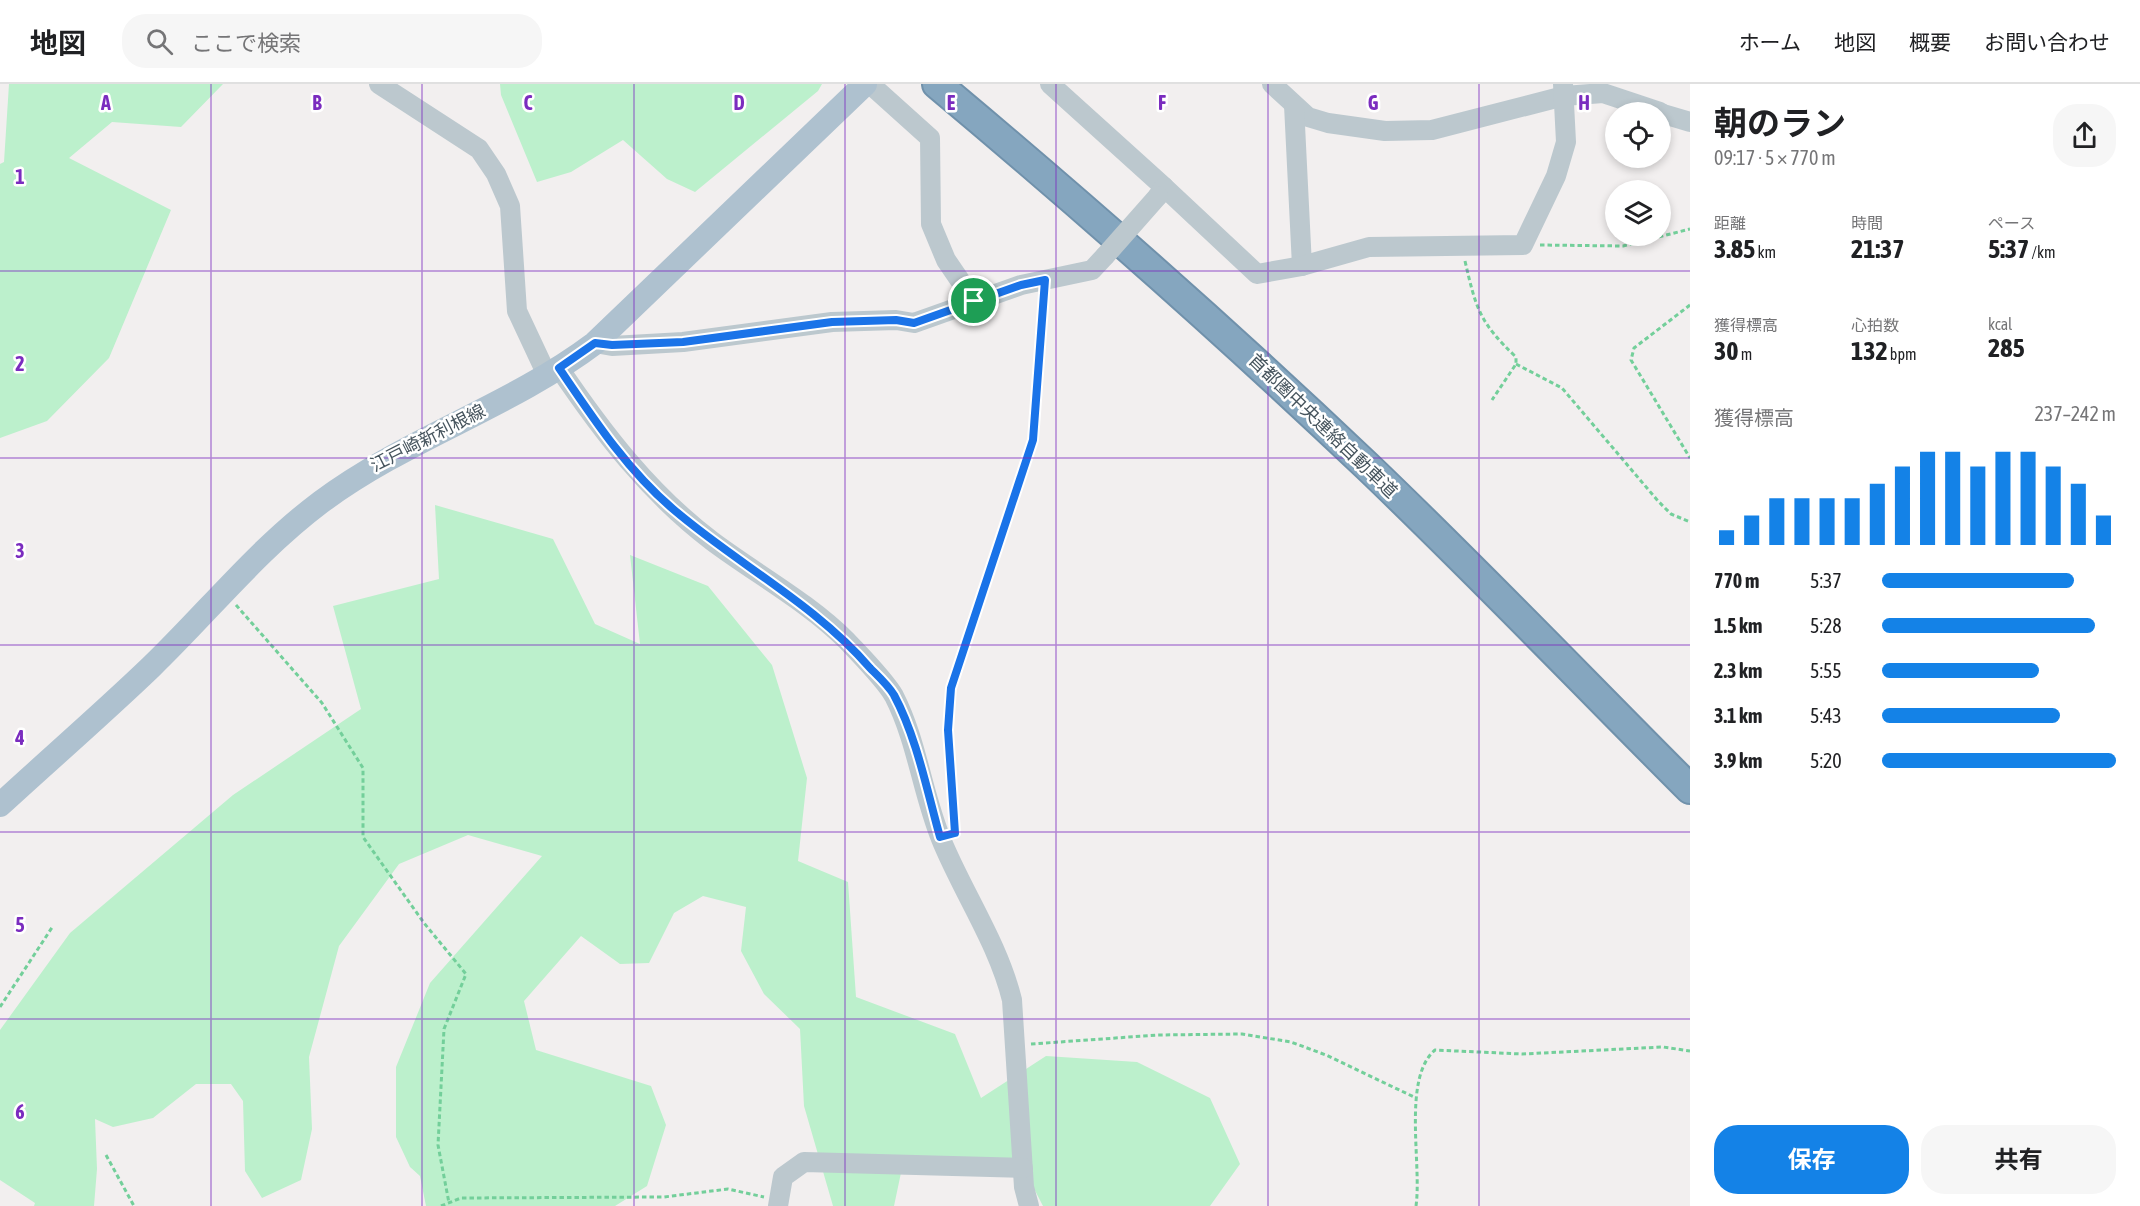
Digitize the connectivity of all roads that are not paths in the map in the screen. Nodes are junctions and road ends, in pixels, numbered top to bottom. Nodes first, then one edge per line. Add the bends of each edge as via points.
1 (379, 84) edge
2 (865, 84) edge
3 (870, 84) edge
4 (937, 84) edge
5 (1050, 84) edge
6 (1272, 84) edge
7 (1564, 90) edge
8 (1629, 102) edge
9 (1294, 105) junction
10 (1671, 116) edge
11 (1690, 122) edge
12 (1161, 191) junction
13 (1302, 266) junction
14 (974, 301) junction
15 (595, 343) junction
16 (553, 372) junction
17 (1690, 789) edge
18 (0, 805) edge
19 (1023, 1168) junction
20 (779, 1203) edge
21 (1029, 1206) edge

1 - 16 street via 479,149 496,174 510,206 517,311
2 - 15 main road, 江戸崎新利根線
3 - 14 street via 930,138 931,224 946,260
4 - 17 highway, 首都圏中央連絡自動車道 via 1071,196 1229,337 1368,468
5 - 12 street
6 - 9 street
7 - 8 street via 1604,93
7 - 9 street via 1432,130 1385,131 1328,123 1308,117
7 - 13 street via 1566,142 1556,176 1523,245 1368,247
9 - 13 street
10 - 11 street
12 - 13 street via 1257,274
12 - 14 street, bridge via 1092,270
14 - 15 street via 914,323 832,322 683,342
15 - 16 main road, 江戸崎新利根線
16 - 18 main road, 江戸崎新利根線 via 373,465 297,522 223,590 152,666
16 - 19 street via 651,488 711,540 847,641 893,694 913,744 940,837 1006,974 1012,1000
19 - 20 street via 804,1162 783,1177
19 - 21 street

